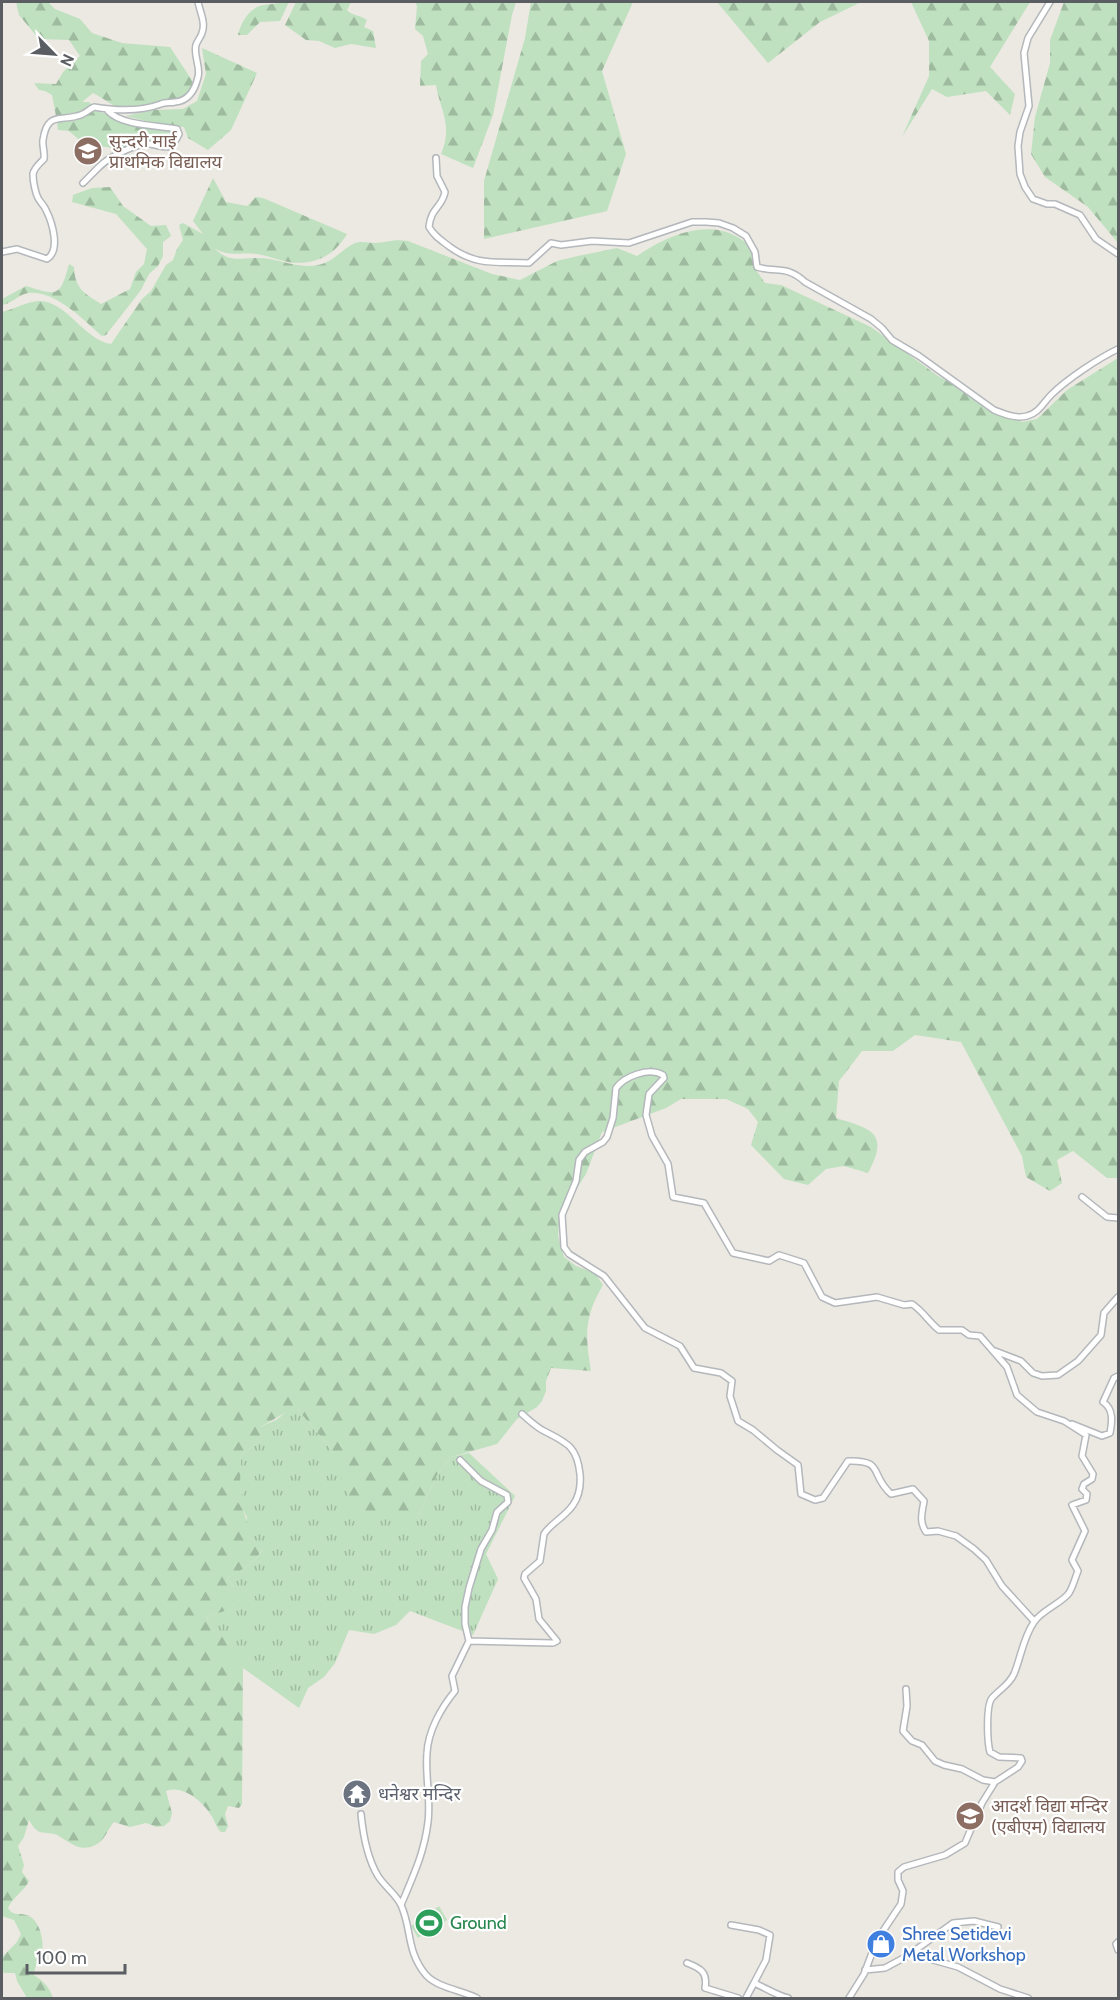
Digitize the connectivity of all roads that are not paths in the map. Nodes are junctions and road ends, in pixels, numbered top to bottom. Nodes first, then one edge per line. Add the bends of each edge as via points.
1 (198, 2) edge
2 (1050, 2) edge
3 (108, 111) junction
4 (436, 158) dead end
5 (83, 183) dead end
6 (2, 252) edge
7 (1119, 254) edge
8 (1119, 349) edge
9 (1082, 1197) dead end
10 (1119, 1218) edge
11 (1119, 1297) edge
12 (993, 1350) junction
13 (1119, 1376) edge
14 (522, 1414) dead end
15 (1064, 1421) junction
16 (460, 1461) dead end
17 (1034, 1621) junction
18 (469, 1641) junction
19 (906, 1689) dead end
20 (996, 1782) junction
21 (361, 1814) dead end
22 (401, 1905) junction
23 (731, 1925) dead end
24 (998, 1927) dead end
25 (1119, 1942) edge
26 (1119, 1950) edge
27 (909, 1955) junction
28 (687, 1963) dead end
29 (866, 1970) junction
30 (754, 1983) junction
31 (477, 1998) edge
32 (738, 1998) edge
33 (746, 1998) edge
34 (788, 1998) edge
35 (849, 1998) edge
36 (1028, 1998) edge

1 - 3 street via 204,30 196,45 199,71 188,98 145,110
2 - 7 street via 1028,38 1024,53 1029,106 1018,146 1020,174 1034,199 1080,214 1096,239
3 - 5 street via 137,124 177,129 179,134 165,148 142,144 116,155
3 - 6 street via 94,107 76,117 57,118 45,130 44,159 33,175 51,224 55,246 50,258 17,249
4 - 8 street via 437,176 445,192 429,227 436,238 462,255 481,262 529,263 551,243 629,243 692,222 719,223 746,236 755,252 757,267 796,273 871,319 892,340 1003,413 1021,417 1036,413 1051,394 1101,357
9 - 10 street via 1107,1217
11 - 12 street via 1104,1313 1101,1335 1078,1361 1058,1375 1033,1373 1021,1361
12 - 15 street via 1007,1368 1017,1395 1036,1412
12 - 17 street via 980,1336 962,1330 939,1330 924,1311 912,1304 877,1297 835,1303 828,1300 822,1297 804,1263 778,1255 769,1261 733,1254 704,1203 673,1197 668,1164 652,1136 646,1115 649,1094 661,1083 663,1075 649,1071 616,1088 610,1130 603,1142 579,1160 576,1180 562,1215 564,1247 569,1254 604,1276 645,1328 681,1346 694,1368 721,1373 732,1381 730,1396 738,1421 798,1465 801,1494 815,1500 823,1498 848,1461 866,1461 875,1468 881,1486 891,1494 913,1489 924,1501 921,1520 926,1532 956,1536 974,1550
13 - 15 street via 1114,1378 1103,1402 1113,1420 1110,1433 1102,1436
14 - 18 street via 567,1443 579,1466 580,1490 576,1500 546,1530 540,1562 524,1578 536,1599 539,1619 557,1641
15 - 17 street via 1086,1435 1082,1456 1092,1479 1082,1489 1086,1500 1072,1505 1085,1531 1072,1560 1078,1571 1069,1594
16 - 18 street via 509,1498 497,1512 469,1588 465,1624
17 - 20 street via 1013,1676 991,1699 987,1744 990,1752 1022,1761
18 - 22 street via 452,1676 455,1691 444,1705 429,1741 425,1838 420,1861
19 - 20 street via 903,1731 912,1741 922,1745 935,1761
20 - 29 street via 965,1843 945,1856 898,1872 903,1891 901,1904 877,1940
21 - 22 street via 378,1877
22 - 31 street via 411,1948 428,1976
23 - 30 street via 770,1935 766,1960
24 - 27 street via 974,1920 953,1923
25 - 26 street
27 - 29 street via 885,1968
27 - 36 street via 958,1967 1000,1989
28 - 32 street via 705,1974 705,1988
29 - 35 street
30 - 33 street
30 - 34 street

